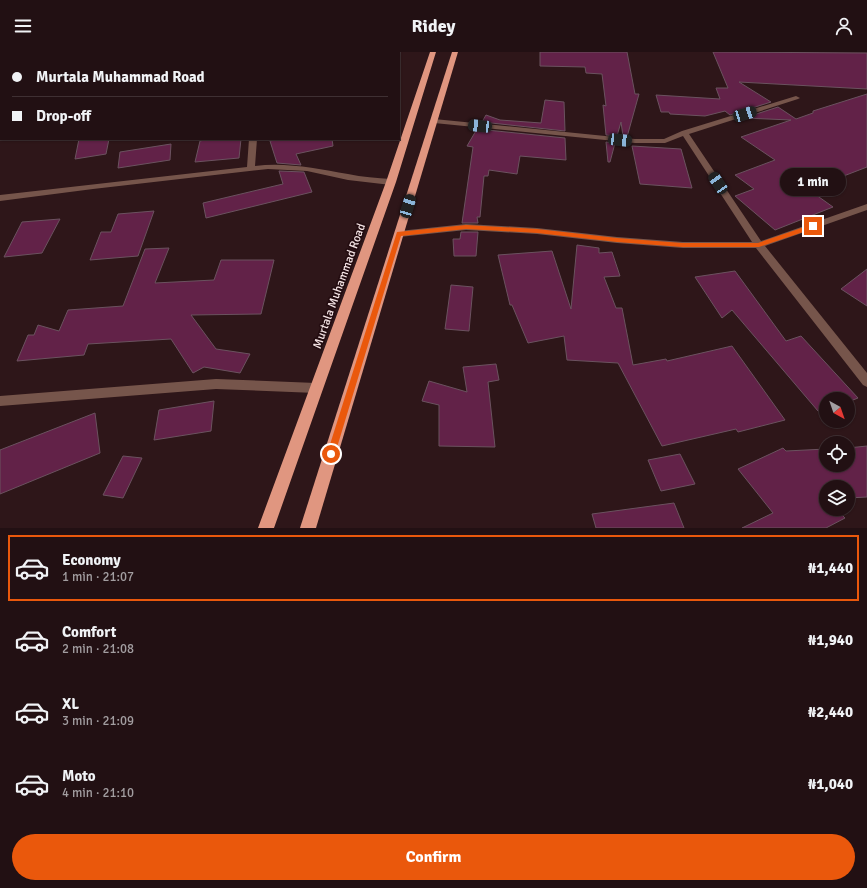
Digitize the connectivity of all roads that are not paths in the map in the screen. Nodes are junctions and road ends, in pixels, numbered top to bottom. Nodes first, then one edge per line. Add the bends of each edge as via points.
1 (433, 52) edge
2 (455, 52) edge
3 (796, 98) dead end
4 (434, 122) junction
5 (685, 133) junction
6 (252, 140) edge
7 (251, 168) junction
8 (390, 182) junction
9 (0, 198) edge
10 (867, 207) edge
11 (399, 234) junction
12 (759, 245) junction
13 (867, 382) edge
14 (316, 388) junction
15 (0, 401) edge
16 (266, 528) edge
17 (308, 528) edge

1 - 8 highway, Murtala Muhammad Road
2 - 4 highway
3 - 5 street
4 - 5 street via 635,141 665,141
4 - 11 highway
5 - 12 street
6 - 7 street
7 - 8 street via 307,169
7 - 9 street
8 - 14 highway, Murtala Muhammad Road
10 - 12 street
11 - 12 street via 466,227 682,245
11 - 17 highway
12 - 13 street
14 - 15 street via 216,384
14 - 16 highway, Murtala Muhammad Road

